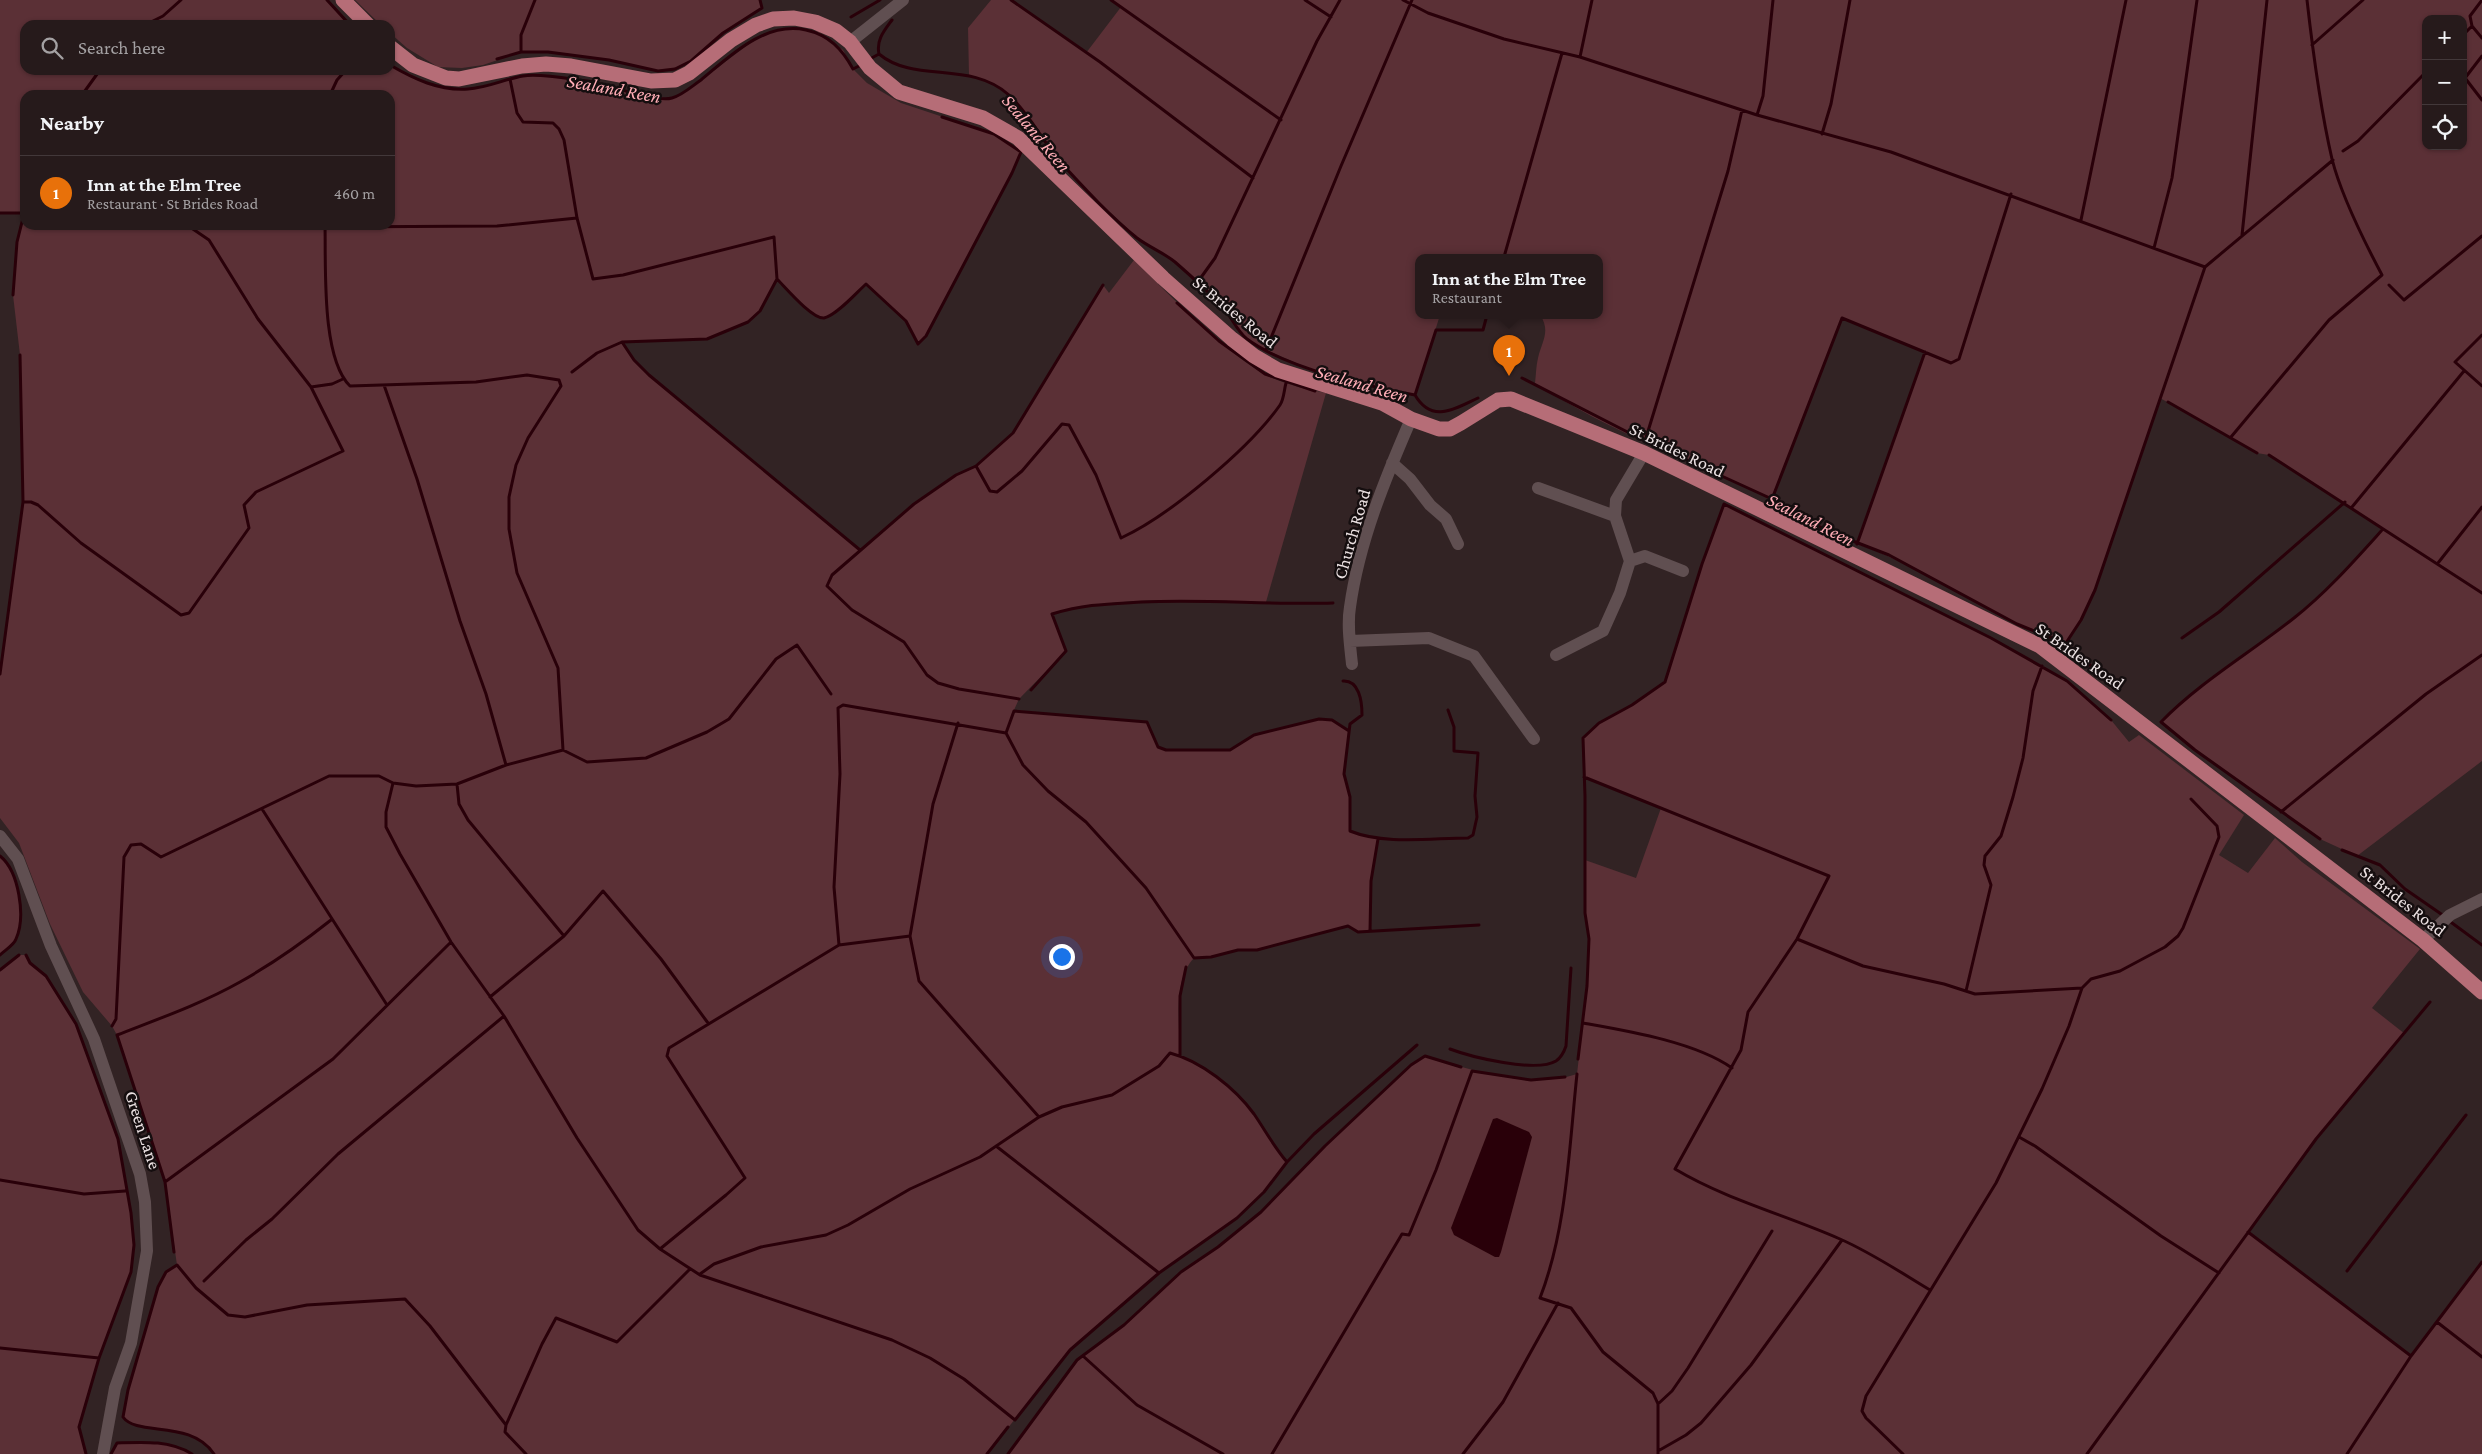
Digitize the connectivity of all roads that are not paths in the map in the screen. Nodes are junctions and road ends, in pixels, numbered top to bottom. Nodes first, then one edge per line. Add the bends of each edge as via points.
1 (343, 0) edge
2 (903, 0) edge
3 (363, 20) edge
4 (850, 42) junction
5 (395, 51) edge
6 (1411, 419) junction
7 (1644, 453) junction
8 (1392, 463) junction
9 (1538, 488) dead end
10 (1616, 516) junction
11 (1458, 544) dead end
12 (1630, 561) junction
13 (1683, 571) dead end
14 (1350, 641) junction
15 (1556, 655) dead end
16 (1352, 664) dead end
17 (1534, 739) dead end
18 (0, 836) edge
19 (2482, 899) edge
20 (2423, 940) junction
21 (2482, 992) edge
22 (103, 1454) edge

1 - 3 main road
2 - 4 street
4 - 5 main road via 836,31 815,22 794,18 772,19 731,40 675,80 651,81 546,64 459,79 446,78 413,65
4 - 6 main road, St Brides Road via 865,63 899,92 983,118 1018,138 1157,272 1254,356 1278,370 1382,403
6 - 7 main road, St Brides Road via 1439,430 1450,428 1498,400 1511,399
6 - 8 street, Church Road
7 - 10 street via 1616,500
7 - 20 main road, St Brides Road via 2040,646
8 - 11 street via 1446,519
8 - 14 street, Church Road via 1365,540 1350,608
9 - 10 street
10 - 12 street
12 - 13 street via 1644,556
12 - 15 street via 1603,631
14 - 16 street, Church Road
14 - 17 street via 1429,638 1474,656
18 - 22 street, Green Lane via 18,859 52,946 94,1039 140,1174 145,1202 147,1251 131,1343 115,1388
19 - 20 street via 2445,919
20 - 21 main road, St Brides Road

